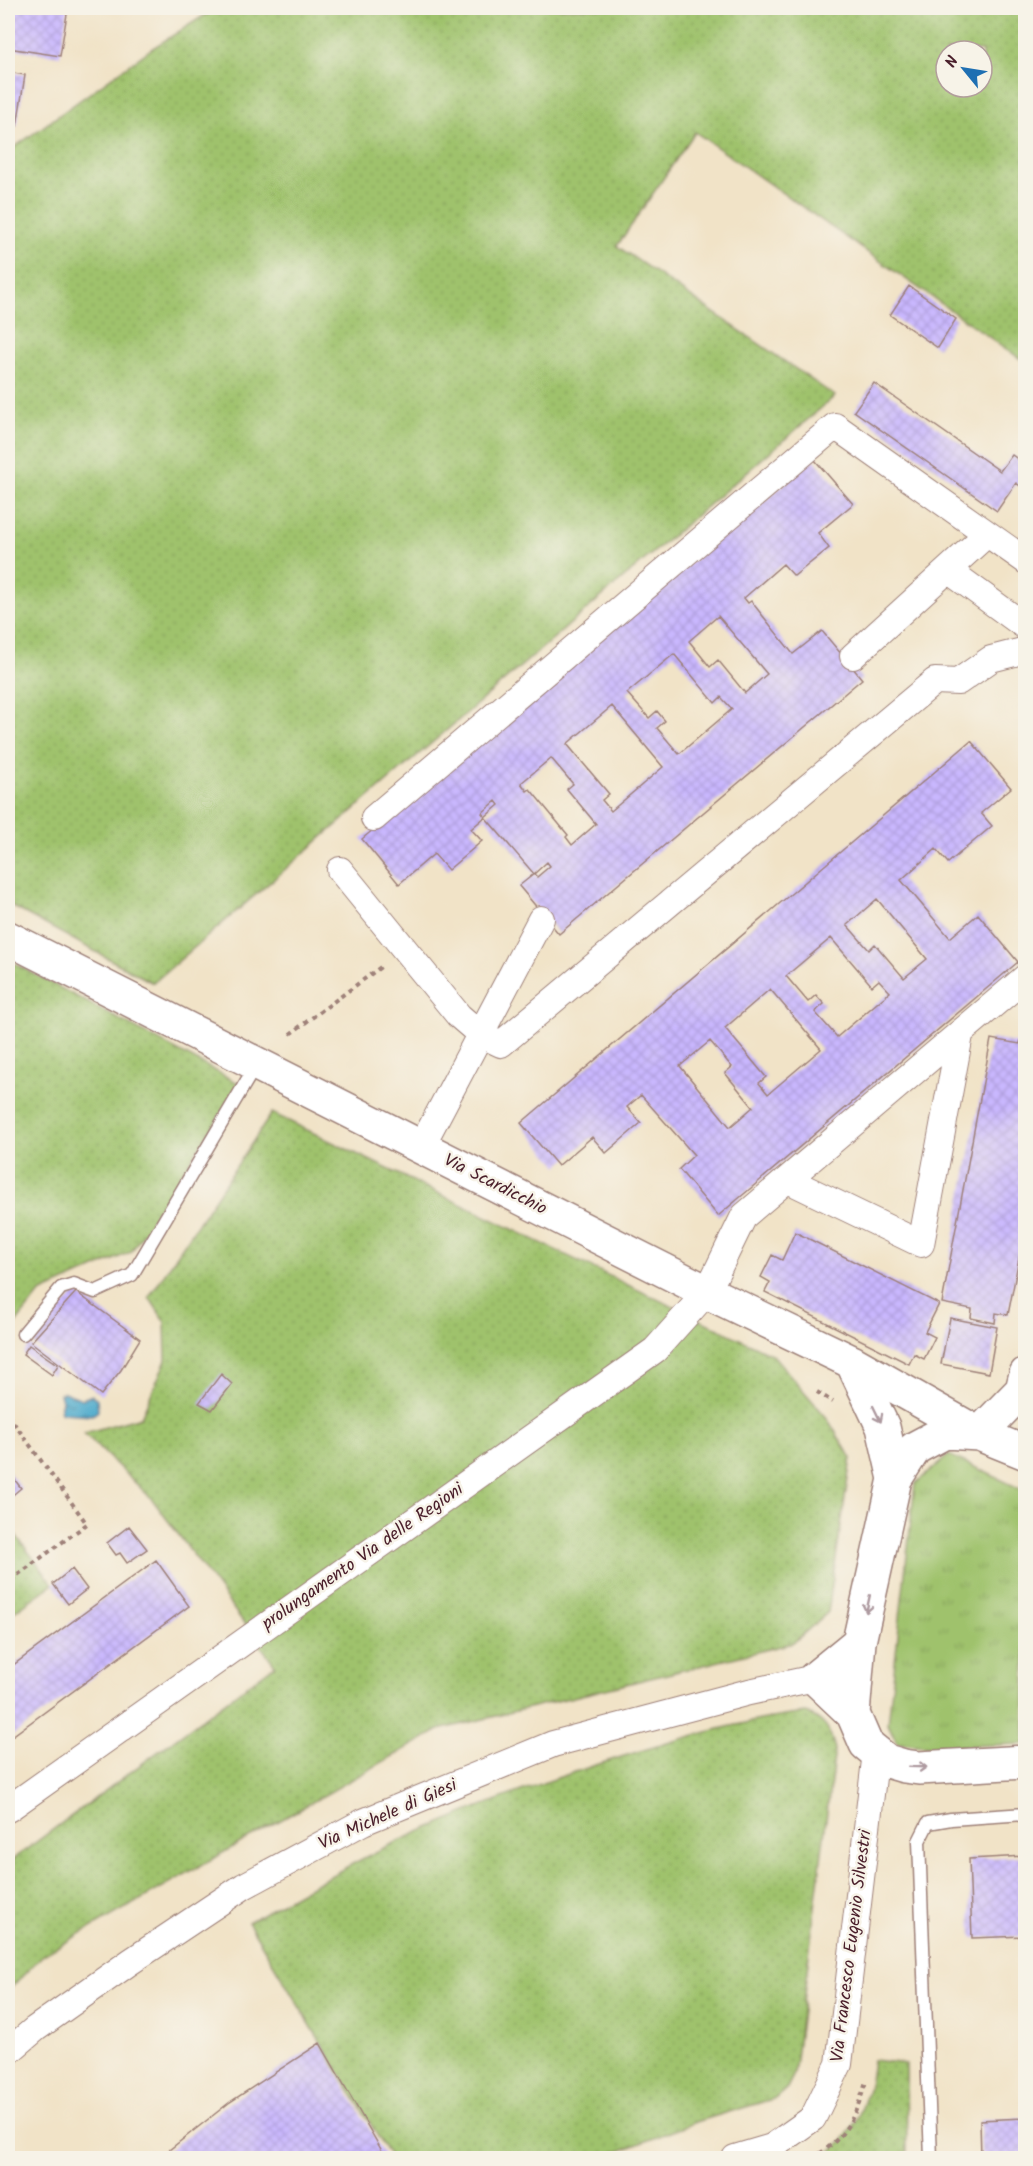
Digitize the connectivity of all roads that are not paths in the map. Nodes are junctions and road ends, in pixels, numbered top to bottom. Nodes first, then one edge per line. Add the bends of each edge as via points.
1 (987, 534) junction
2 (1026, 561) edge
3 (948, 570) junction
4 (1026, 627) edge
5 (1026, 650) edge
6 (853, 656) dead end
7 (375, 818) dead end
8 (340, 870) dead end
9 (541, 919) dead end
10 (8, 938) edge
11 (1026, 977) edge
12 (480, 1034) junction
13 (960, 1035) junction
14 (256, 1064) junction
15 (421, 1147) junction
16 (788, 1180) junction
17 (707, 1292) junction
18 (23, 1334) dead end
19 (852, 1362) junction
20 (1026, 1374) edge
21 (979, 1434) junction
22 (1026, 1453) edge
23 (895, 1479) junction
24 (859, 1642) junction
25 (815, 1678) junction
26 (853, 1714) junction
27 (876, 1752) junction
28 (1026, 1762) edge
29 (8, 1809) edge
30 (1026, 1814) edge
31 (8, 2052) edge
32 (735, 2158) edge
33 (931, 2158) edge

1 - 2 street
1 - 3 street
1 - 7 street via 835,426
3 - 4 street
3 - 6 street
5 - 12 street via 991,659 958,682 935,681 501,1044
8 - 12 street via 459,1016
9 - 12 street
10 - 14 street, Via Scardicchio
11 - 13 street, prolungamento Via delle Regioni
12 - 15 street
13 - 16 street, prolungamento Via delle Regioni
13 - 16 street via 921,1244
14 - 15 street, Via Scardicchio
14 - 18 lane via 132,1275 95,1292 74,1284 61,1288
15 - 17 street, Via Scardicchio
16 - 17 street, prolungamento Via delle Regioni via 744,1216
17 - 19 street, Via Scardicchio
17 - 29 street, prolungamento Via delle Regioni via 655,1350
19 - 21 street, Via Scardicchio
19 -> 23 street via 883,1427
20 - 21 street via 1022,1390
21 - 22 street
21 - 23 street via 945,1432 915,1448
23 -> 24 street
24 - 25 street
24 - 26 street
25 - 26 street
25 - 31 street, Via Michele di Giesi via 553,1744 363,1822 244,1886 130,1962
26 - 27 street via 866,1744
27 -> 28 street via 887,1761 919,1768
27 - 32 street, Via Francesco Eugenio Silvestri via 839,2064 813,2118 772,2147
30 - 33 lane via 928,1823 919,1841

